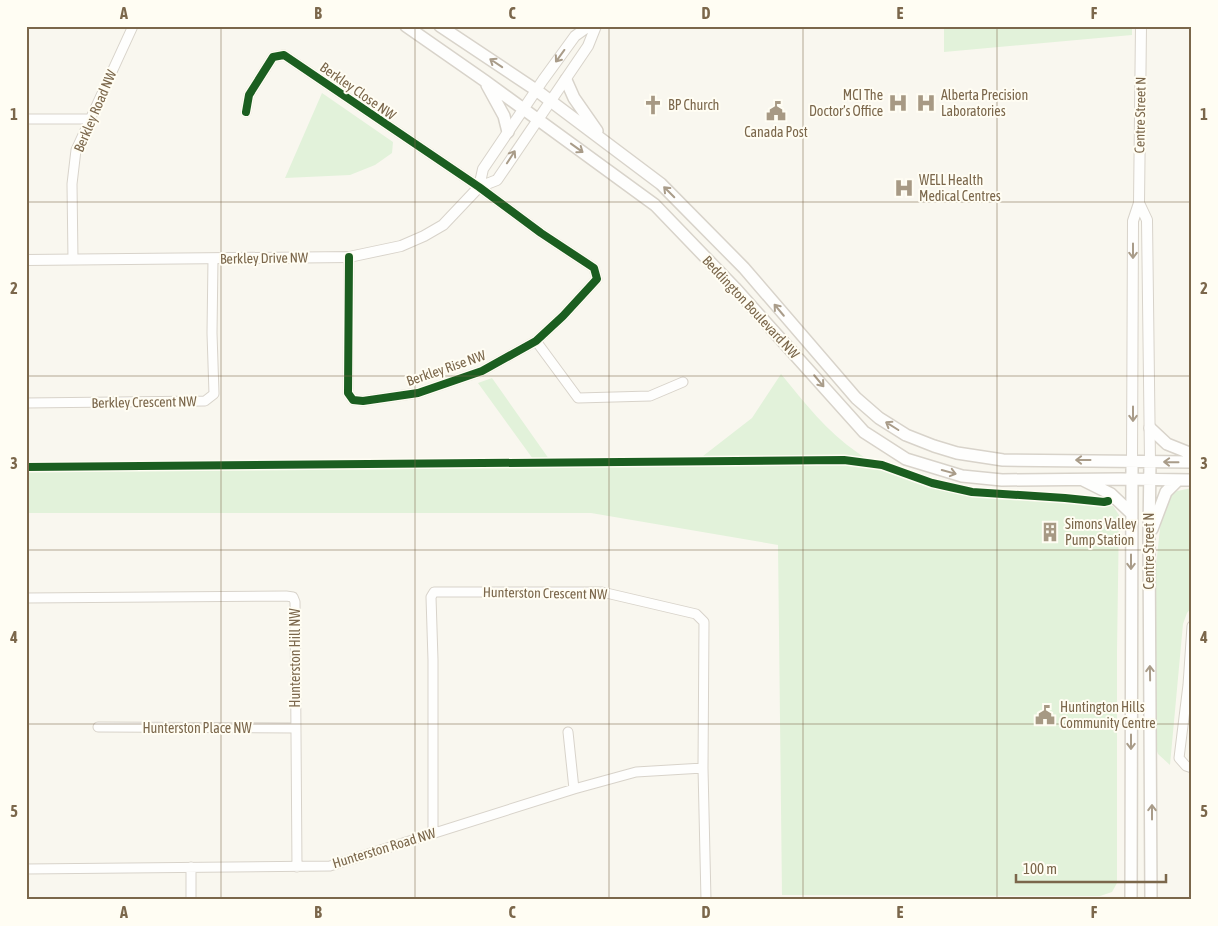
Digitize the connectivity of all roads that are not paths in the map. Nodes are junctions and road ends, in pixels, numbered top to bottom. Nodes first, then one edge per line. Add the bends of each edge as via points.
1 (133, 26) edge
2 (406, 26) edge
3 (440, 26) edge
4 (589, 26) edge
5 (596, 26) edge
6 (1141, 26) edge
7 (566, 80) junction
8 (485, 82) junction
9 (536, 90) junction
10 (550, 100) junction
11 (523, 109) junction
12 (246, 112) dead end
13 (26, 119) edge
14 (90, 119) junction
15 (537, 119) junction
16 (508, 132) junction
17 (601, 137) junction
18 (479, 187) junction
19 (1139, 204) junction
20 (349, 257) junction
21 (73, 259) junction
22 (213, 259) junction
23 (26, 260) edge
24 (536, 341) junction
25 (683, 382) dead end
26 (26, 403) edge
27 (1150, 428) junction
28 (1192, 454) edge
29 (1141, 461) junction
30 (1192, 462) edge
31 (1081, 479) junction
32 (1132, 479) junction
33 (1150, 479) junction
34 (1178, 480) junction
35 (1192, 480) edge
36 (1131, 513) junction
37 (1149, 537) junction
38 (26, 598) edge
39 (1192, 626) edge
40 (98, 728) dead end
41 (296, 728) junction
42 (568, 732) dead end
43 (703, 768) junction
44 (1192, 768) edge
45 (574, 789) junction
46 (433, 833) junction
47 (191, 867) junction
48 (297, 867) junction
49 (26, 869) edge
50 (191, 900) edge
51 (706, 900) edge
52 (1131, 900) edge
53 (1151, 900) edge

1 - 14 street, Berkley Road NW
2 - 8 main road, Beddington Boulevard NW
9 -> 3 main road, Beddington Boulevard NW
4 -> 9 street, Berkley Drive NW via 575,36
5 - 7 street, Berkley Drive NW via 588,46
6 - 19 street, Centre Street N
7 - 10 street, Berkley Drive NW
7 - 17 main road via 574,98
8 - 11 main road, Beddington Boulevard NW
8 - 16 main road via 504,116
9 - 10 main road, Beddington Boulevard NW
9 - 11 street, Berkley Drive NW
10 - 15 street, Berkley Drive NW
10 - 17 main road, Beddington Boulevard NW
11 - 15 main road, Beddington Boulevard NW
11 - 16 street, Berkley Drive NW
12 - 18 street, Berkley Close NW via 249,95 274,57 284,55
13 - 14 street
14 - 21 street, Berkley Road NW via 75,158
18 -> 15 street, Berkley Drive NW via 497,180
15 -> 31 main road, Beddington Boulevard NW via 655,205 735,288 864,432 906,459 962,476 1002,480
16 - 18 street, Berkley Drive NW via 483,170
29 -> 17 main road, Beddington Boulevard NW via 1003,460 957,453 906,435 856,398 744,268 661,184
18 - 20 street, Berkley Drive NW via 443,225 424,236 402,246
18 - 24 street, Berkley Rise NW via 594,268 597,279
19 - 27 street, Centre Street N via 1147,220
19 -> 29 street, Centre Street N via 1133,221
20 - 22 street, Berkley Drive NW
20 - 24 street, Berkley Rise NW via 348,393 353,400 418,393 482,371
21 - 22 street, Berkley Drive NW
21 - 23 street, Berkley Drive NW
22 - 26 street, Berkley Crescent NW via 214,394 205,401
24 - 25 street via 578,398 650,396
27 - 28 main road via 1167,444
27 - 29 street, Centre Street N
30 -> 29 main road, Beddington Boulevard NW
29 - 32 main road, Centre Street N
29 - 33 main road, Centre Street N
31 - 32 main road, Beddington Boulevard NW
31 - 36 main road via 1111,494
32 - 33 main road, Beddington Boulevard NW
32 - 36 main road, Centre Street N
33 - 34 main road, Beddington Boulevard NW
33 - 37 main road, Centre Street N
34 - 35 main road, Beddington Boulevard NW
34 - 37 main road via 1166,492
36 -> 52 main road, Centre Street N
53 -> 37 main road, Centre Street N
38 - 41 street, Hunterston Hill NW via 293,598
39 - 44 street via 1179,758
40 - 41 street, Hunterston Place NW
41 - 48 street, Hunterston Hill NW
42 - 45 street
43 - 45 street, Hunterston Road NW via 636,772
43 - 46 street, Hunterston Crescent NW via 704,622 696,614 602,592 434,592 430,597
43 - 51 street, Hunterston Crescent NW
45 - 46 street, Hunterston Road NW
46 - 48 street, Hunterston Road NW via 330,866
47 - 48 street, Hunterston Road NW
47 - 49 street, Hunterston Road NW
47 - 50 street

